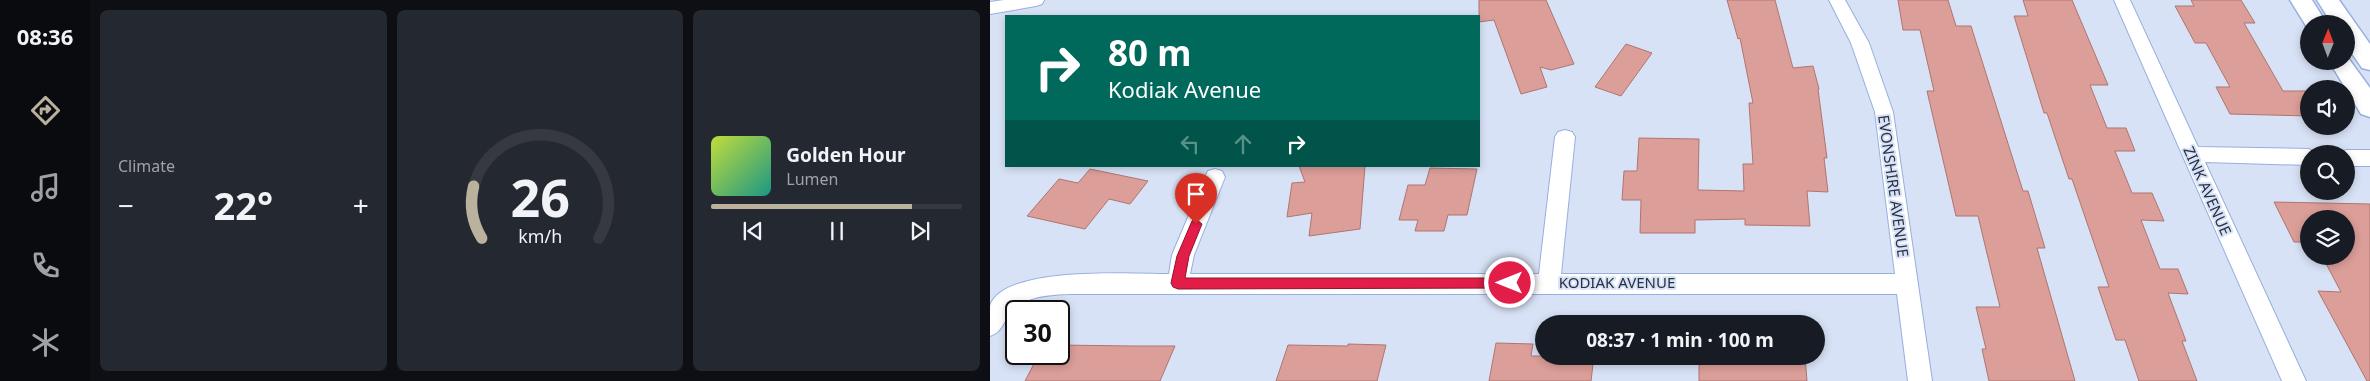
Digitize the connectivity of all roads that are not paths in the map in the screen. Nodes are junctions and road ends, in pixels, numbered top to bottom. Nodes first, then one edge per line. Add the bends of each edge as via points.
1 (1036, 0) edge
2 (1838, 0) edge
3 (2122, 0) edge
4 (2301, 0) edge
5 (2328, 0) edge
6 (990, 8) edge
7 (2310, 15) edge
8 (2338, 15) edge
9 (2355, 40) edge
10 (2370, 62) edge
11 (2346, 70) edge
12 (2370, 108) edge
13 (1566, 137) dead end
14 (2190, 154) junction
15 (2300, 157) edge
16 (2355, 158) edge
17 (2370, 158) edge
18 (1215, 177) dead end
19 (1178, 283) junction
20 (1549, 283) junction
21 (1907, 284) junction
22 (1004, 297) edge
23 (990, 326) edge
24 (1920, 381) edge
25 (2294, 381) edge

1 - 6 street
2 - 21 street, EVONSHIRE AVENUE via 1860,43 1884,112
3 - 14 street, ZINK AVENUE
4 - 7 street
5 - 8 street
9 - 10 street
11 - 12 street
13 - 20 street
14 - 15 street
14 - 25 street, ZINK AVENUE
16 - 17 street
18 - 19 street via 1183,256
19 - 20 street, KODIAK AVENUE
19 - 22 street, KODIAK AVENUE via 1068,284
20 - 21 street, KODIAK AVENUE
21 - 24 street, EVONSHIRE AVENUE
22 - 23 street

